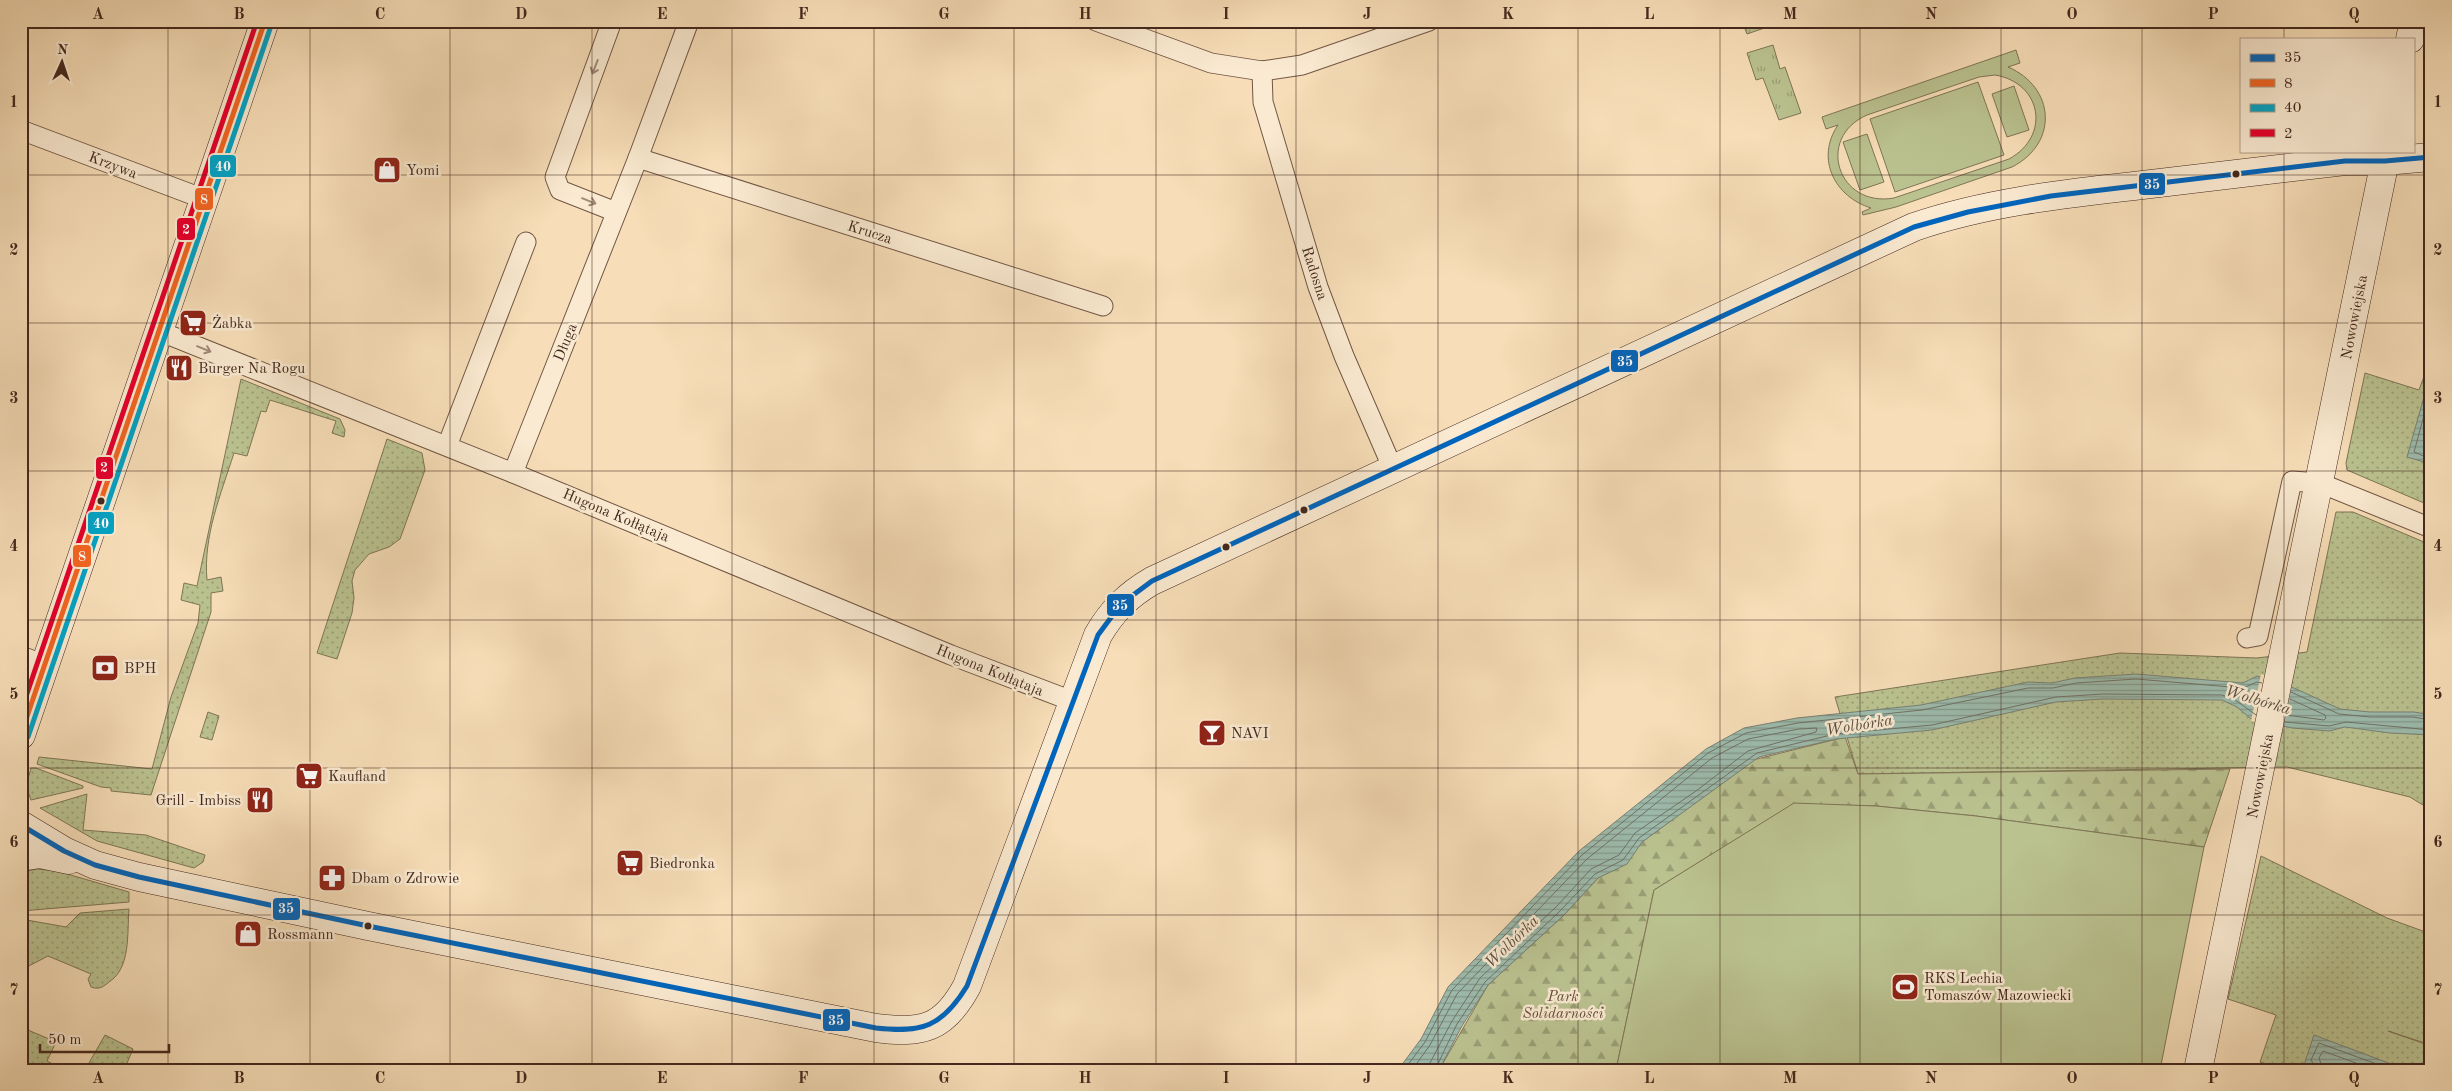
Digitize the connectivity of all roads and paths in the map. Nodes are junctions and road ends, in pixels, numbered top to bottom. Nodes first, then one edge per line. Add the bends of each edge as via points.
1 (264, 21) edge
2 (612, 21) edge
3 (689, 21) edge
4 (1096, 21) edge
5 (1429, 21) edge
6 (2414, 21) edge
7 (2410, 38) edge
8 (1262, 71) junction
9 (21, 130) edge
10 (2386, 156) edge
11 (2431, 157) edge
12 (638, 158) junction
13 (204, 199) junction
14 (616, 212) junction
15 (526, 242) dead end
16 (1103, 306) dead end
17 (159, 331) junction
18 (447, 446) junction
19 (1393, 469) junction
20 (514, 473) junction
21 (2320, 483) junction
22 (2431, 528) edge
23 (2247, 638) dead end
24 (33, 661) edge
25 (1072, 701) junction
26 (21, 735) edge
27 (21, 825) edge
28 (21, 857) edge
29 (96, 865) junction
30 (2198, 1070) edge

1 - 13 street
2 -> 14 street via 555,178 560,190
3 - 12 street, Długa
4 - 8 street via 1212,63
5 - 8 street via 1302,65
6 - 7 street
8 - 19 street, Radosna via 1263,102 1318,286
9 - 13 street, Krzywa
10 - 11 street
10 - 19 street via 2073,193 1934,220
10 - 21 street, Nowowiejska
12 - 14 street, Długa
12 - 16 street, Krucza
13 - 17 street
14 - 20 street, Długa
15 - 18 street
17 -> 18 street, Hugona Kołłątaja
17 - 24 street
18 - 20 street, Hugona Kołłątaja
19 - 25 street via 1169,572 1135,591 1109,617 1098,635
20 - 25 street, Hugona Kołłątaja via 951,655
21 - 22 street
21 - 23 street via 2292,481 2258,636
21 - 30 street, Nowowiejska
24 - 26 street
25 - 29 street via 967,986 948,1015 930,1026 905,1031 876,1028 368,926
27 - 29 street via 64,851
28 - 29 street via 40,854

